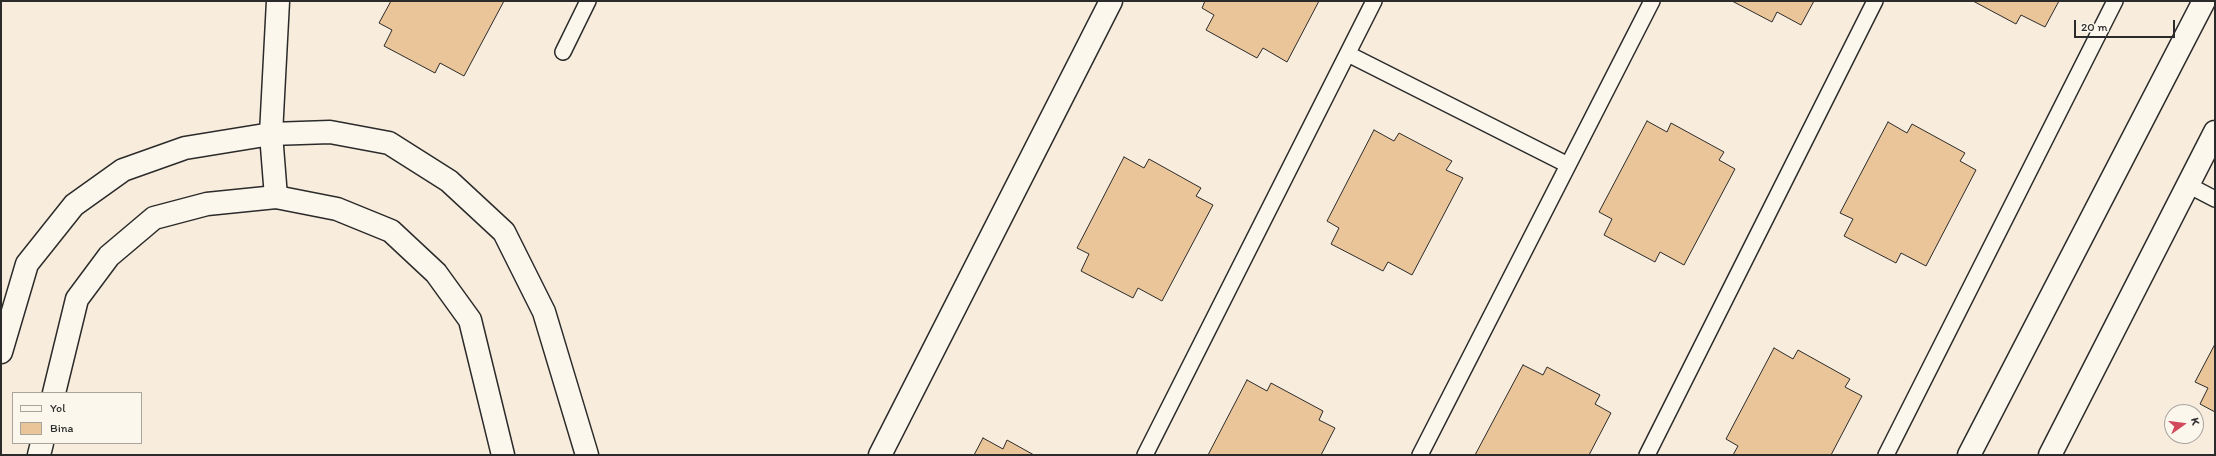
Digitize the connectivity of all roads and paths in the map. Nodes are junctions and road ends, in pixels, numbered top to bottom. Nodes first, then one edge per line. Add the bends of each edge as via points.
1 (278, 1) edge
2 (588, 1) edge
3 (1111, 1) edge
4 (1374, 1) edge
5 (1652, 1) edge
6 (1875, 1) edge
7 (2115, 1) edge
8 (2204, 1) edge
9 (563, 52) dead end
10 (1348, 54) junction
11 (2215, 132) edge
12 (271, 134) junction
13 (1568, 165) junction
14 (2188, 185) junction
15 (276, 196) junction
16 (2215, 198) edge
17 (1, 352) edge
18 (54, 392) edge
19 (42, 444) edge
20 (39, 455) edge
21 (503, 455) edge
22 (587, 455) edge
23 (880, 455) edge
24 (1146, 455) edge
25 (1420, 455) edge
26 (1647, 455) edge
27 (1886, 455) edge
28 (1969, 455) edge
29 (2050, 455) edge

1 - 12 street
2 - 9 lane
3 - 23 street
4 - 10 lane
5 - 13 lane
6 - 26 lane
7 - 27 lane
8 - 28 street
10 - 13 lane
10 - 24 lane
11 - 14 street
12 - 15 street
12 - 17 street via 185,148 123,170 74,205 27,264
12 - 22 street via 330,132 389,143 449,181 504,232 544,312
13 - 25 lane
14 - 16 lane
14 - 29 street
15 - 18 street via 207,204 154,218 108,256 77,298
15 - 21 street via 337,209 391,231 436,273 470,320
19 - 20 street

